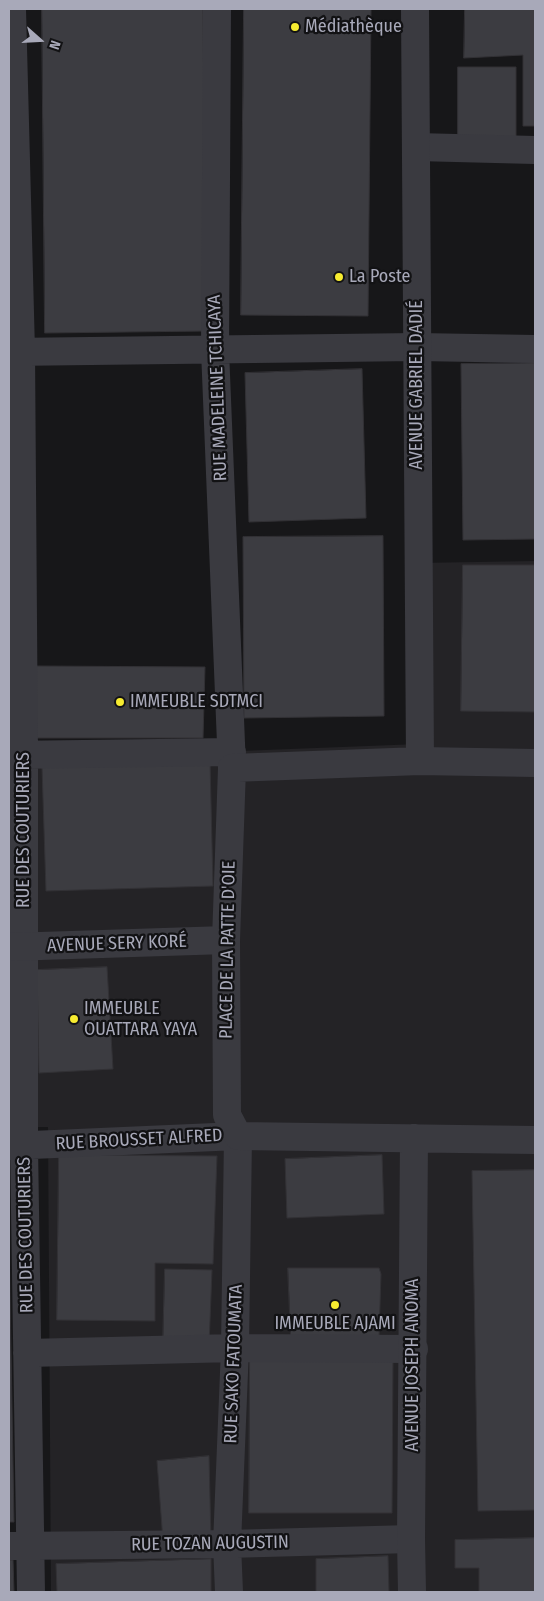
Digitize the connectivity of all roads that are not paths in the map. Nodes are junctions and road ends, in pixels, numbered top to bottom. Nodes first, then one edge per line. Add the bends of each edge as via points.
1 (12, 9) edge
2 (217, 9) edge
3 (415, 9) edge
4 (416, 146) junction
5 (535, 150) edge
6 (417, 347) junction
7 (535, 349) edge
8 (214, 350) junction
9 (15, 352) edge
10 (16, 755) edge
11 (232, 760) junction
12 (420, 761) junction
13 (535, 763) edge
14 (226, 940) junction
15 (16, 947) edge
16 (238, 1136) junction
17 (414, 1138) junction
18 (535, 1140) edge
19 (16, 1146) edge
20 (235, 1348) junction
21 (414, 1349) junction
22 (28, 1353) junction
23 (411, 1539) junction
24 (227, 1544) junction
25 (20, 1546) edge
26 (31, 1592) edge
27 (229, 1592) edge
28 (412, 1592) edge

1 - 9 street, RUE DES COUTURIERS
2 - 8 street, RUE MADELEINE TCHICAYA
3 - 4 street, AVENUE GABRIEL DADIÉ
4 - 5 street
4 - 6 street, AVENUE GABRIEL DADIÉ
6 - 7 street
6 - 8 street
6 - 12 street, AVENUE GABRIEL DADIÉ
8 - 9 street
8 - 11 street, RUE MADELEINE TCHICAYA
9 - 10 street, RUE DES COUTURIERS
10 - 11 street
10 - 15 street, RUE DES COUTURIERS
11 - 12 street
11 - 14 street, PLACE DE LA PATTE D'OIE
12 - 13 street
14 - 15 street, AVENUE SERY KORÉ
14 - 16 street, PLACE DE LA PATTE D'OIE via 227,1115
15 - 19 street, RUE DES COUTURIERS
16 - 17 street
16 - 19 street, RUE BROUSSET ALFRED
16 - 20 street, RUE SAKO FATOUMATA
17 - 18 street
17 - 21 street, AVENUE JOSEPH ANOMA
19 - 22 street, RUE DES COUTURIERS
20 - 21 street
20 - 22 street
20 - 24 street, RUE SAKO FATOUMATA
21 - 23 street, AVENUE JOSEPH ANOMA
22 - 25 street, RUE DES COUTURIERS
23 - 24 street, RUE TOZAN AUGUSTIN
23 - 28 street, AVENUE JOSEPH ANOMA
24 - 25 street, RUE TOZAN AUGUSTIN
24 - 27 street, RUE SAKO FATOUMATA
25 - 26 street, RUE DES COUTURIERS

